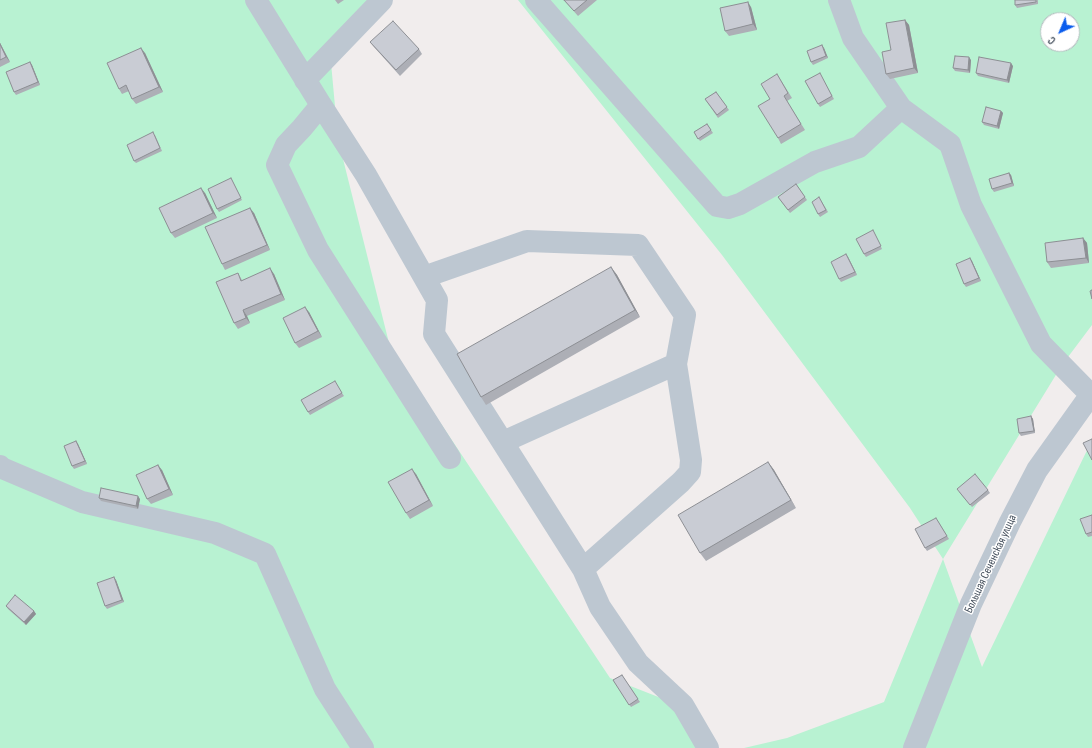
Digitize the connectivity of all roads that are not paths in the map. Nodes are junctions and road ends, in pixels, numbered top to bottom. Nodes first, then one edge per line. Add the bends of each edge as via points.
1 (256, 0) edge
2 (382, 0) edge
3 (536, 0) edge
4 (839, 0) edge
5 (305, 80) junction
6 (320, 105) junction
7 (901, 108) junction
8 (424, 277) junction
9 (676, 364) junction
10 (1091, 394) edge
11 (503, 442) junction
12 (450, 458) dead end
13 (0, 466) edge
14 (583, 569) junction
15 (363, 748) edge
16 (708, 748) edge
17 (914, 748) edge

1 - 5 street
2 - 5 street
3 - 7 street via 717,206 728,208 740,204 815,162 858,147
4 - 7 street via 853,38
5 - 6 street
6 - 8 street via 366,175
6 - 12 street via 286,145 277,165 318,250
7 - 10 street via 950,144 971,205 1041,344
8 - 9 street via 527,241 638,245 685,316
8 - 11 street via 437,300 434,334
9 - 11 street
9 - 14 street via 691,460 690,472
10 - 17 street, Большая Сеченская улица via 1037,470 1010,522 971,604
11 - 14 street
13 - 15 street via 82,502 214,533 265,554 326,689
14 - 16 street via 600,607 638,663 683,705

